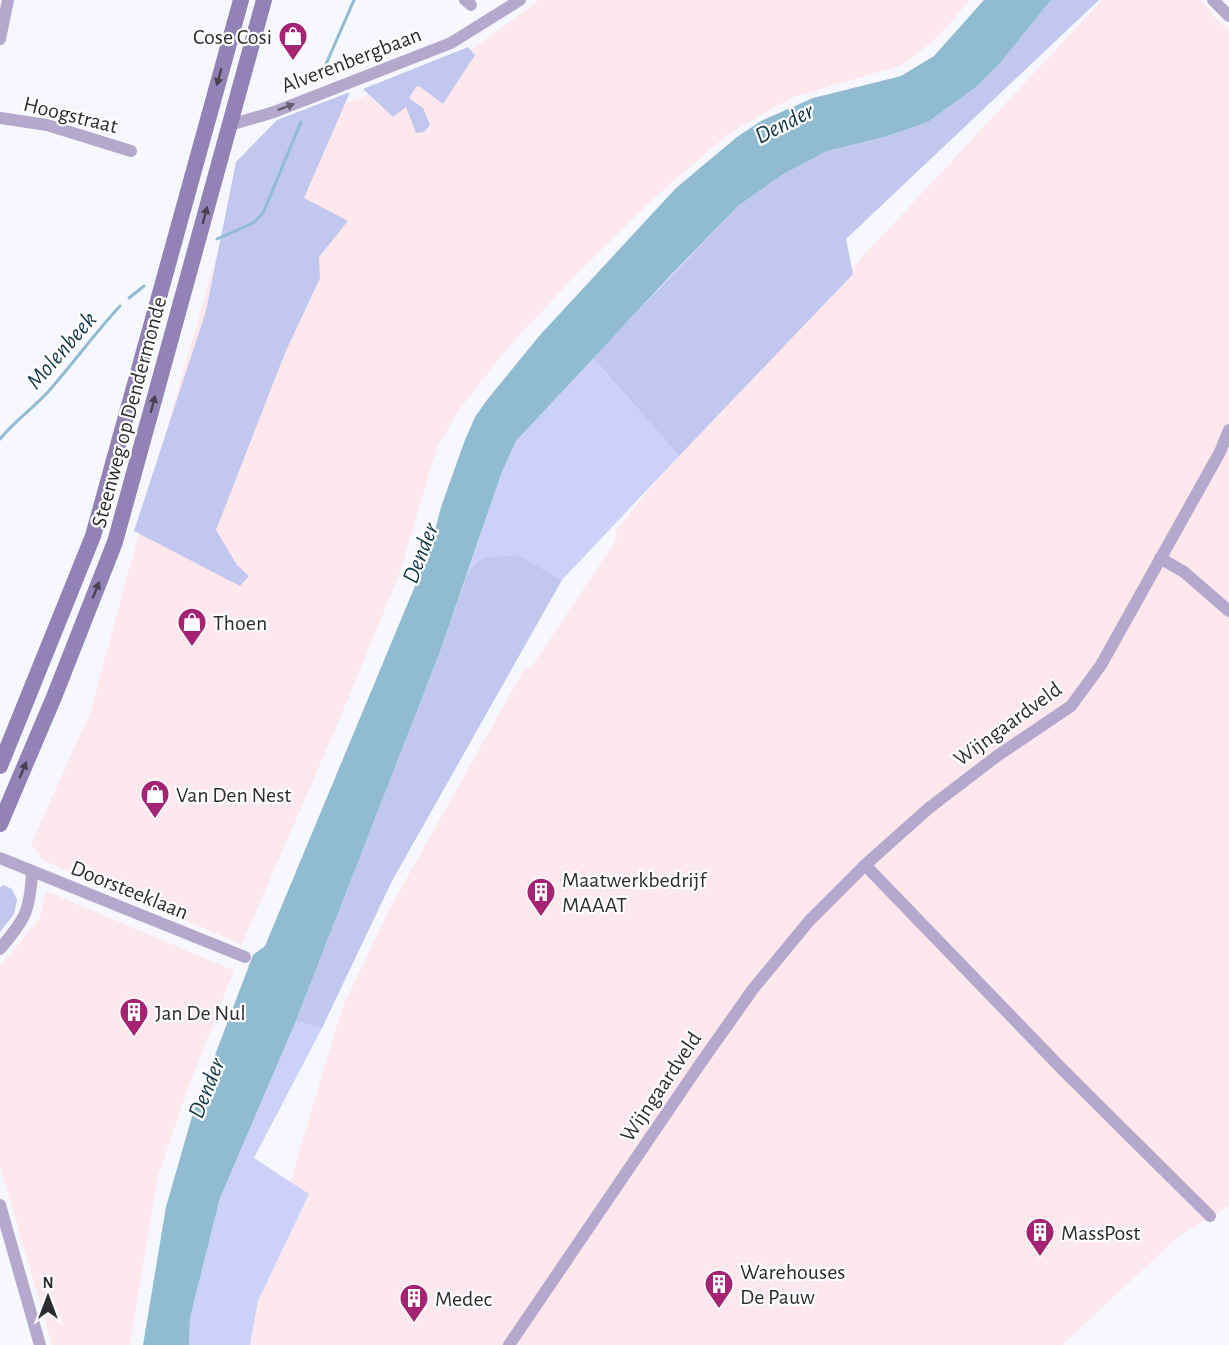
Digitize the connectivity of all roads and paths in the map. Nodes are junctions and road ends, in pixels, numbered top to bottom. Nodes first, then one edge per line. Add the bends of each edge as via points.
1 (8, 0) edge
2 (241, 0) edge
3 (264, 0) edge
4 (520, 0) edge
5 (1213, 0) edge
6 (1229, 16) edge
7 (0, 39) edge
8 (0, 117) edge
9 (230, 124) junction
10 (131, 151) dead end
11 (1229, 430) edge
12 (1160, 558) junction
13 (1229, 610) edge
14 (0, 766) edge
15 (0, 824) edge
16 (0, 858) edge
17 (865, 865) junction
18 (32, 872) junction
19 (0, 949) edge
20 (245, 957) dead end
21 (0, 1205) edge
22 (1210, 1216) dead end
23 (40, 1345) edge
24 (509, 1345) edge

1 - 7 street
2 -> 14 main road, Steenweg op Dendermonde via 93,536
3 - 9 main road, Steenweg op Dendermonde
9 -> 4 street, Alverenbergbaan via 274,112 451,43
5 - 6 street
8 - 10 street, Hoogstraat via 47,125
15 -> 9 main road, Steenweg op Dendermonde via 115,542
11 - 12 street, Wijngaardveld
12 - 13 street via 1184,572
12 - 17 street, Wijngaardveld via 1101,665 1071,706 929,808
16 - 18 street, Doorsteeklaan
17 - 22 street
17 - 24 street, Wijngaardveld via 810,920 753,989
18 - 19 street via 26,915
18 - 20 street, Doorsteeklaan
21 - 23 street

